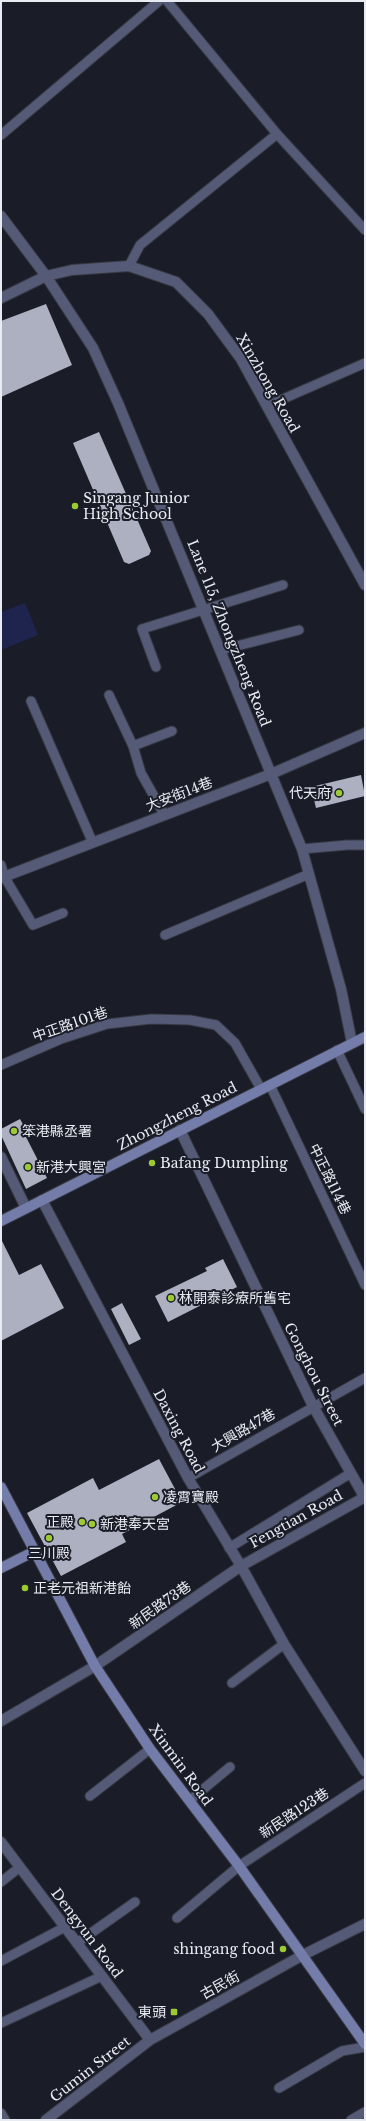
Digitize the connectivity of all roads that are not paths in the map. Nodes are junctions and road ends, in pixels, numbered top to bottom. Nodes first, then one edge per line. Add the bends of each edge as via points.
1 (159, 1) edge
2 (167, 1) edge
3 (277, 134) junction
4 (1, 135) edge
5 (1, 216) edge
6 (365, 230) edge
7 (129, 266) junction
8 (46, 276) junction
9 (1, 298) edge
10 (365, 363) edge
11 (267, 406) junction
12 (283, 585) dead end
13 (365, 585) edge
14 (205, 610) junction
15 (299, 630) dead end
16 (221, 650) junction
17 (156, 666) dead end
18 (109, 695) dead end
19 (31, 701) dead end
20 (172, 731) dead end
21 (365, 733) edge
22 (133, 746) junction
23 (271, 774) junction
24 (164, 814) junction
25 (92, 841) junction
26 (365, 845) edge
27 (302, 849) junction
28 (1, 865) edge
29 (309, 874) junction
30 (3, 877) edge
31 (63, 913) dead end
32 (165, 935) dead end
33 (365, 1036) edge
34 (352, 1043) junction
35 (338, 1050) junction
36 (1, 1065) edge
37 (265, 1087) junction
38 (365, 1109) edge
39 (180, 1130) junction
40 (1, 1157) edge
41 (42, 1200) junction
42 (26, 1208) junction
43 (1, 1220) edge
44 (365, 1284) edge
45 (365, 1378) edge
46 (313, 1406) junction
47 (351, 1473) junction
48 (188, 1478) junction
49 (1, 1487) edge
50 (365, 1497) edge
51 (229, 1548) junction
52 (35, 1551) junction
53 (240, 1566) junction
54 (1, 1568) edge
55 (284, 1644) junction
56 (95, 1666) junction
57 (232, 1683) dead end
58 (1, 1721) edge
59 (150, 1749) junction
60 (230, 1767) dead end
61 (365, 1771) edge
62 (365, 1783) edge
63 (90, 1796) dead end
64 (189, 1801) junction
65 (1, 1842) edge
66 (239, 1866) junction
67 (20, 1867) junction
68 (1, 1882) edge
69 (135, 1902) dead end
70 (177, 1918) dead end
71 (365, 1924) edge
72 (65, 1927) junction
73 (78, 1943) junction
74 (303, 1955) junction
75 (1, 1960) edge
76 (102, 1976) junction
77 (1, 2023) edge
78 (150, 2040) junction
79 (365, 2045) edge
80 (278, 2088) dead end
81 (365, 2112) edge
82 (1, 2113) edge
83 (5, 2120) edge
84 (46, 2120) edge
85 (351, 2120) edge

1 - 4 lane
2 - 3 lane
3 - 6 lane
3 - 7 lane via 140,245
5 - 8 street, Lane 115, Zhongzheng Road
7 - 8 street, Xinzhong Road via 72,270
7 - 11 street, Xinzhong Road via 176,282 208,314 241,359
8 - 9 street, Xinzhong Road
8 - 14 street, Lane 115, Zhongzheng Road via 93,348
10 - 11 lane
11 - 13 street, Xinzhong Road
12 - 14 lane
14 - 16 street, Lane 115, Zhongzheng Road
14 - 17 lane via 142,628
15 - 16 lane
16 - 23 street, Lane 115, Zhongzheng Road
18 - 22 lane
19 - 25 lane
20 - 22 lane
21 - 23 street, 大安街14巷
22 - 24 lane via 141,773
23 - 24 street, 大安街14巷
23 - 27 street, Lane 115, Zhongzheng Road
24 - 25 street, 大安街14巷
25 - 30 street, 大安街14巷
26 - 27 lane
27 - 29 street, Lane 115, Zhongzheng Road
28 - 30 lane
29 - 32 lane
29 - 34 street, Lane 115, Zhongzheng Road via 341,989
30 - 31 lane via 32,925
33 - 34 main road, Zhongzheng Road
34 - 35 main road, Zhongzheng Road
35 - 37 main road, Zhongzheng Road
35 - 38 lane
36 - 37 lane, 中正路101巷 via 61,1039 107,1024 151,1019 190,1020 216,1025 234,1043
37 - 39 main road, Zhongzheng Road
37 - 44 lane, 中正路114巷
39 - 41 main road, Zhongzheng Road
39 - 46 street, Gonghou Street
40 - 42 street
41 - 42 main road, Zhongzheng Road
41 - 48 street, Daxing Road
42 - 43 main road, Zhongzheng Road
45 - 46 lane, 大興路47巷
46 - 47 street, Gonghou Street
46 - 48 lane, 大興路47巷
47 - 50 street, Gonghou Street
47 - 51 lane
48 - 51 street, Daxing Road
49 - 52 main road, Xinmin Road
50 - 53 street, Fengtian Road
51 - 53 street, Daxing Road
52 - 54 main road
52 - 56 main road, Xinmin Road
53 - 55 street, Daxing Road
53 - 56 street, 新民路73巷
55 - 57 lane
55 - 61 street, Daxing Road
56 - 58 street, 新民路73巷
56 - 59 main road, Xinmin Road
59 - 63 lane
59 - 64 main road, Xinmin Road
60 - 64 lane
62 - 66 lane, 新民路123巷
64 - 66 main road, Xinmin Road
65 - 67 street, Dengyun Road
66 - 70 lane, 新民路123巷
66 - 74 main road, Xinmin Road
67 - 68 lane
67 - 72 street, Dengyun Road
69 - 73 lane
71 - 74 street
72 - 73 street, Dengyun Road
72 - 75 lane
73 - 76 street, Dengyun Road
74 - 78 street, 古民街
74 - 79 main road, Xinmin Road
76 - 77 lane
76 - 78 street, Dengyun Road
78 - 84 street, Gumin Street
79 - 80 lane via 342,2051
81 - 85 lane
82 - 83 lane

